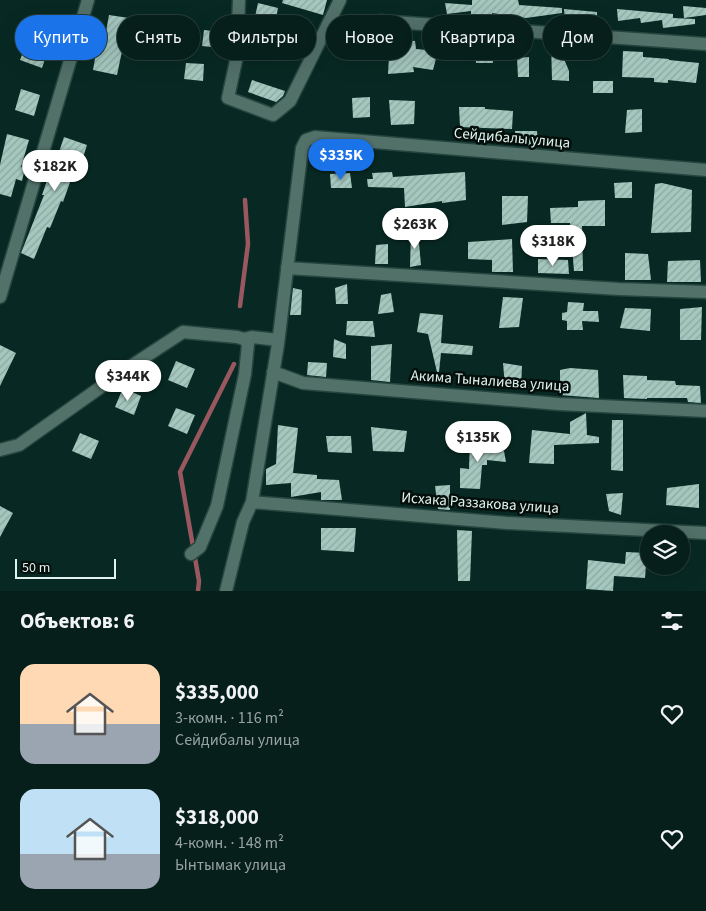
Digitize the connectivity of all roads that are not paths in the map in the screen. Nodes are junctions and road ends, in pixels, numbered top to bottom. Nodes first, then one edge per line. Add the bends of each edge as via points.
1 (88, 0) edge
2 (239, 0) edge
3 (340, 0) edge
4 (412, 23) edge
5 (706, 44) edge
6 (706, 170) edge
7 (287, 268) junction
8 (706, 292) edge
9 (0, 297) edge
10 (244, 339) junction
11 (278, 340) junction
12 (273, 372) junction
13 (706, 411) edge
14 (0, 450) edge
15 (252, 502) junction
16 (706, 533) edge
17 (191, 554) dead end
18 (226, 591) edge

1 - 9 street
2 - 3 street via 237,56 228,98 273,115 290,100
4 - 5 street
6 - 7 street, Сейдибалы улица via 310,137 302,148
7 - 8 street
7 - 11 street
10 - 11 street
10 - 14 street via 183,332 20,445
10 - 17 street via 248,344 245,374 217,506 200,547
11 - 12 street
12 - 13 street, Акима Тыналиева улица via 303,383 559,404
12 - 15 street
15 - 16 street, Исхака Раззакова улица via 507,523
15 - 18 street via 243,522

